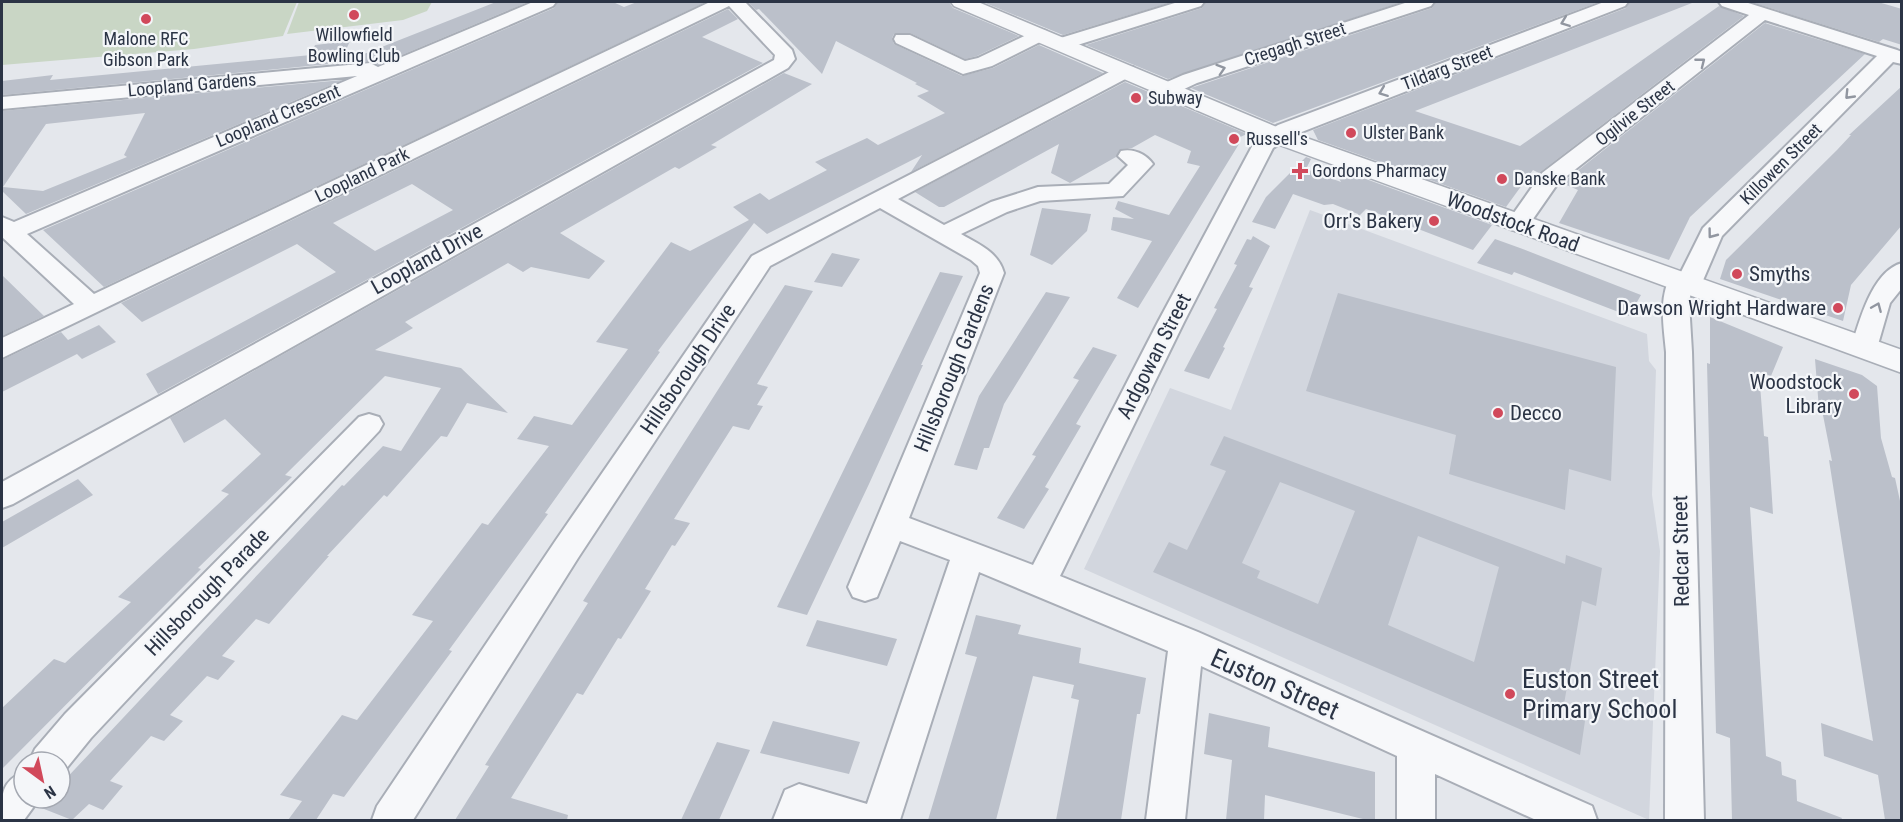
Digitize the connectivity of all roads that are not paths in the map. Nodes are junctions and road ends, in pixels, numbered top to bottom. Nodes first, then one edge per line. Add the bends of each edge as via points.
1 (547, 2) edge
2 (735, 2) edge
3 (961, 2) edge
4 (1195, 2) edge
5 (1425, 2) edge
6 (1619, 2) edge
7 (1728, 2) edge
8 (704, 4) edge
9 (1763, 13) junction
10 (903, 39) dead end
11 (1050, 40) junction
12 (1896, 56) edge
13 (382, 71) junction
14 (1126, 71) junction
15 (1167, 89) junction
16 (2, 103) edge
17 (1275, 135) junction
18 (1129, 156) dead end
19 (879, 198) junction
20 (1518, 224) junction
21 (6, 228) edge
22 (943, 234) junction
23 (1902, 271) edge
24 (1676, 281) junction
25 (91, 305) junction
26 (1864, 348) junction
27 (2, 349) edge
28 (1902, 362) edge
29 (369, 424) dead end
30 (2, 496) edge
31 (890, 524) junction
32 (969, 553) junction
33 (1041, 581) junction
34 (865, 587) dead end
35 (1186, 643) junction
36 (1416, 748) junction
37 (58, 750) edge
38 (12, 805) edge
39 (2, 817) edge
40 (391, 820) edge
41 (792, 820) edge
42 (860, 820) edge
43 (881, 820) edge
44 (1165, 820) edge
45 (1416, 820) edge
46 (1578, 820) edge
47 (1684, 820) edge

1 - 13 street, Loopland Crescent
2 - 30 street, Loopland Drive via 785,54 781,64
3 - 11 street, Woodstock Road
4 - 11 street
15 -> 5 street, Cregagh Street
6 -> 17 street, Tildarg Street
7 - 9 street
8 - 25 street, Loopland Park
9 - 12 street
20 -> 9 street, Ogilvie Street via 1550,178
10 - 11 street via 963,69
11 - 14 street, Woodstock Road
12 -> 24 street, Killowen Street via 1711,233
13 - 16 street, Loopland Gardens via 366,69
13 - 21 street, Loopland Crescent
14 - 15 street, Woodstock Road
14 - 19 street, Hillsborough Drive
15 - 17 street, Woodstock Road
17 - 20 street, Woodstock Road
17 - 33 street, Ardgowan Street via 1250,166
18 - 22 street via 1142,164 1115,191 1038,194 999,207
19 - 22 street, Hillsborough Gardens
19 - 40 street, Hillsborough Drive via 761,261
20 - 24 street, Woodstock Road
21 - 25 street
22 - 31 street, Hillsborough Gardens via 980,255 989,263 992,273
26 -> 23 street via 1878,301
24 - 26 street, Woodstock Road
24 - 47 street, Redcar Street
25 - 27 street, Loopland Park
26 - 28 street, Woodstock Road
29 - 37 street, Hillsborough Parade
31 - 32 street
31 - 34 street, Hillsborough Gardens
32 - 33 street, Euston Street
32 - 43 street
33 - 35 street, Euston Street
35 - 36 street, Euston Street
35 - 44 street
36 - 45 street
36 - 46 street, Euston Street
38 - 39 street
41 - 42 street via 799,803

